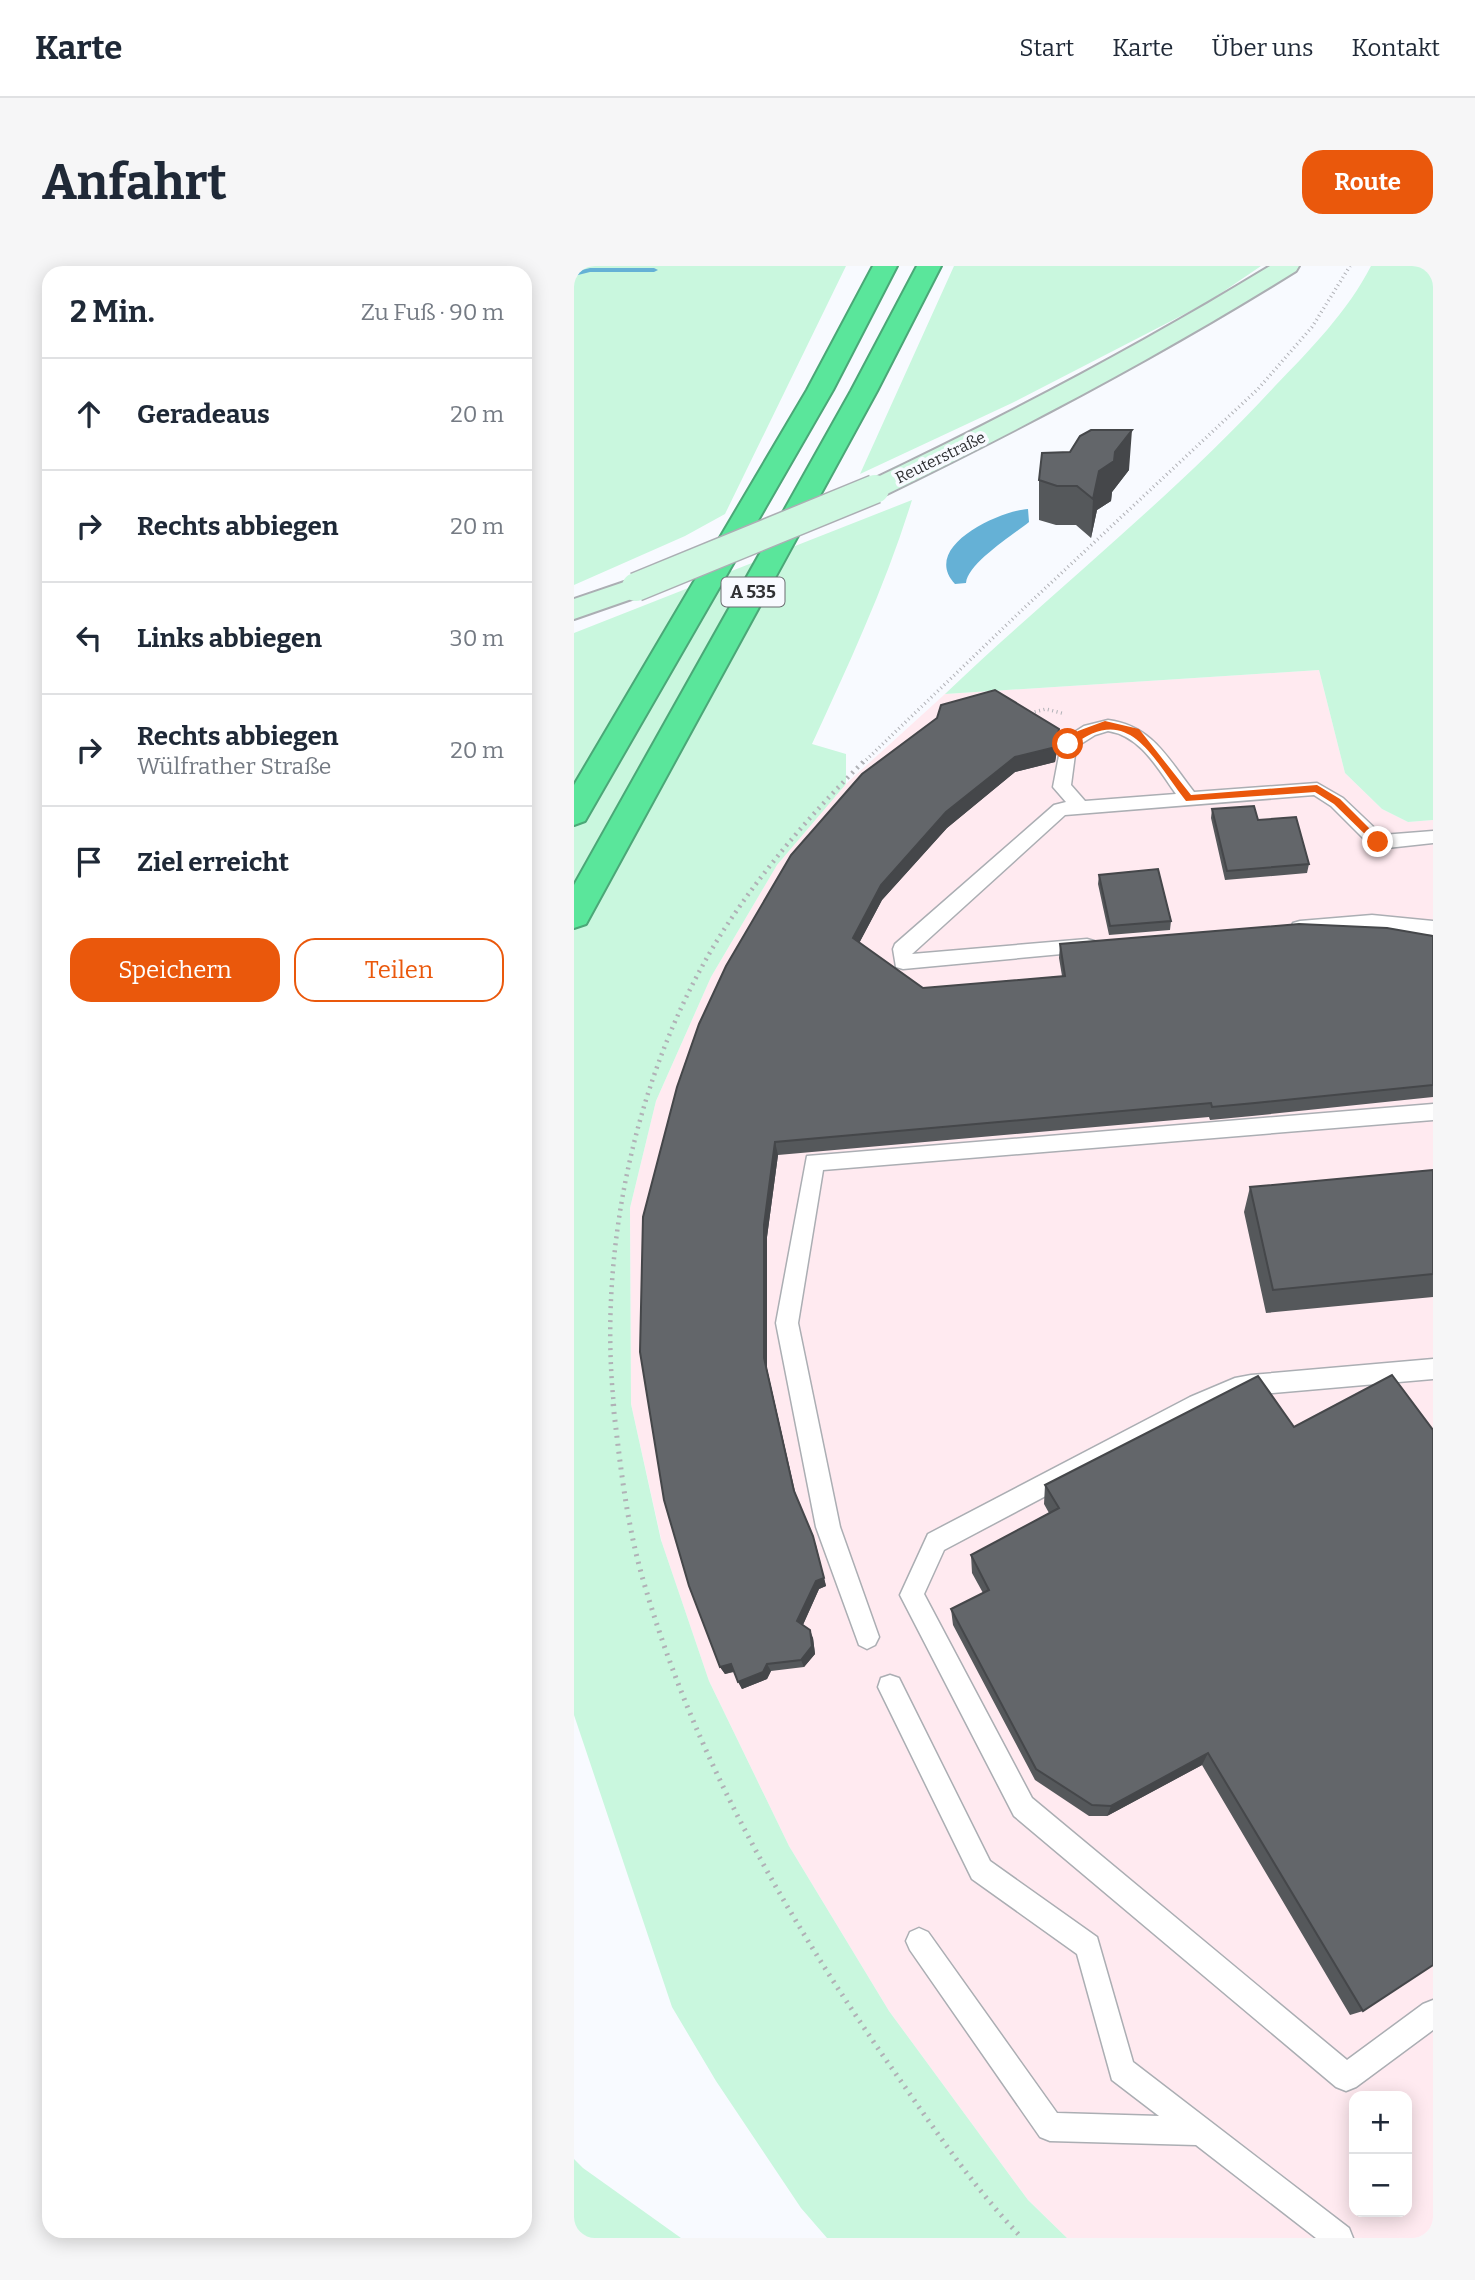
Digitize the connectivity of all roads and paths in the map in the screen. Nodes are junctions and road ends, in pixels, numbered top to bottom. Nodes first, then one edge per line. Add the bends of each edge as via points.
1 (885, 266) edge
2 (929, 266) edge
3 (1287, 266) edge
4 (1350, 266) edge
5 (574, 609) edge
6 (1189, 799) junction
7 (1082, 807) junction
8 (574, 813) edge
9 (1433, 837) edge
10 (574, 915) edge
11 (1433, 928) edge
12 (1276, 930) edge
13 (1110, 944) edge
14 (1433, 1112) edge
15 (1433, 1369) edge
16 (867, 1637) dead end
17 (890, 1687) dead end
18 (919, 1941) dead end
19 (1433, 2014) edge
20 (1200, 2131) junction
21 (1022, 2238) edge
22 (1339, 2238) edge

1 - 8 highway, A 535 via 820,390
2 - 10 highway, A 535
3 - 5 main road, Reuterstraße, bridge via 1129,360 971,443 875,489
4 - 21 path via 1312,327 1258,389 896,729 778,855 724,929 663,1048 638,1125 619,1207 608,1343 613,1415 622,1489 641,1577 670,1667 708,1759 755,1853 828,1974 912,2098
6 - 7 lane
6 - 7 lane via 1136,731 1105,724 1068,744 1062,787
6 - 9 lane via 1317,789 1378,842
7 - 13 lane via 1060,809 902,950 903,962
11 - 12 lane via 1372,922
14 - 16 lane via 814,1162 787,1323 828,1527
15 - 19 lane via 1235,1388 1198,1404 936,1542 912,1595 1023,1807 1346,2077
17 - 20 lane via 981,1870 1088,1946 1122,2070
18 - 20 lane via 1050,2127
20 - 22 lane

